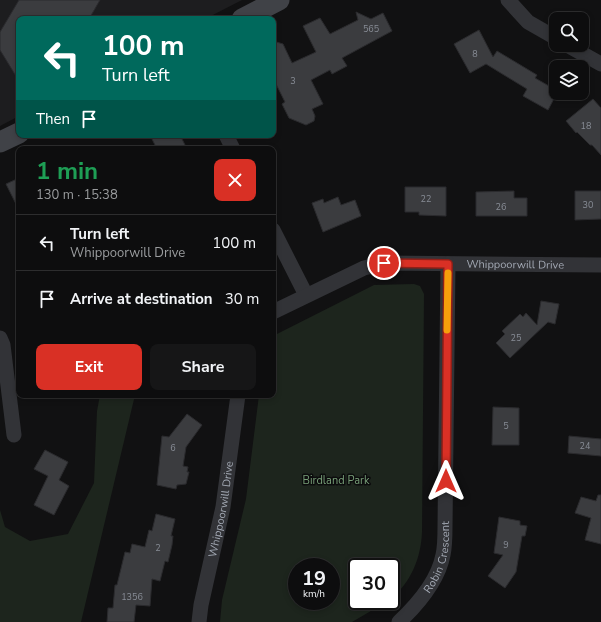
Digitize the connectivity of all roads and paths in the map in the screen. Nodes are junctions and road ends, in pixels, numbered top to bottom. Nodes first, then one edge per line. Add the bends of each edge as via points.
1 (279, 0) edge
2 (508, 0) edge
3 (248, 16) edge
4 (549, 34) edge
5 (580, 52) edge
6 (601, 64) edge
7 (16, 134) edge
8 (0, 142) edge
9 (276, 236) edge
10 (448, 264) junction
11 (601, 265) edge
12 (306, 295) junction
13 (276, 310) edge
14 (0, 338) edge
15 (238, 398) edge
16 (14, 435) dead end
17 (200, 622) edge
18 (399, 622) edge

1 - 3 street
2 - 4 street via 528,22
5 - 6 street
7 - 8 street
9 - 12 street
10 - 11 street, Whippoorwill Drive
10 - 12 street, Whippoorwill Drive via 384,263 364,268
10 - 18 street, Robin Crescent via 443,557 417,605
12 - 13 street, Whippoorwill Drive
14 - 16 street
15 - 17 street, Whippoorwill Drive via 223,507 201,605

